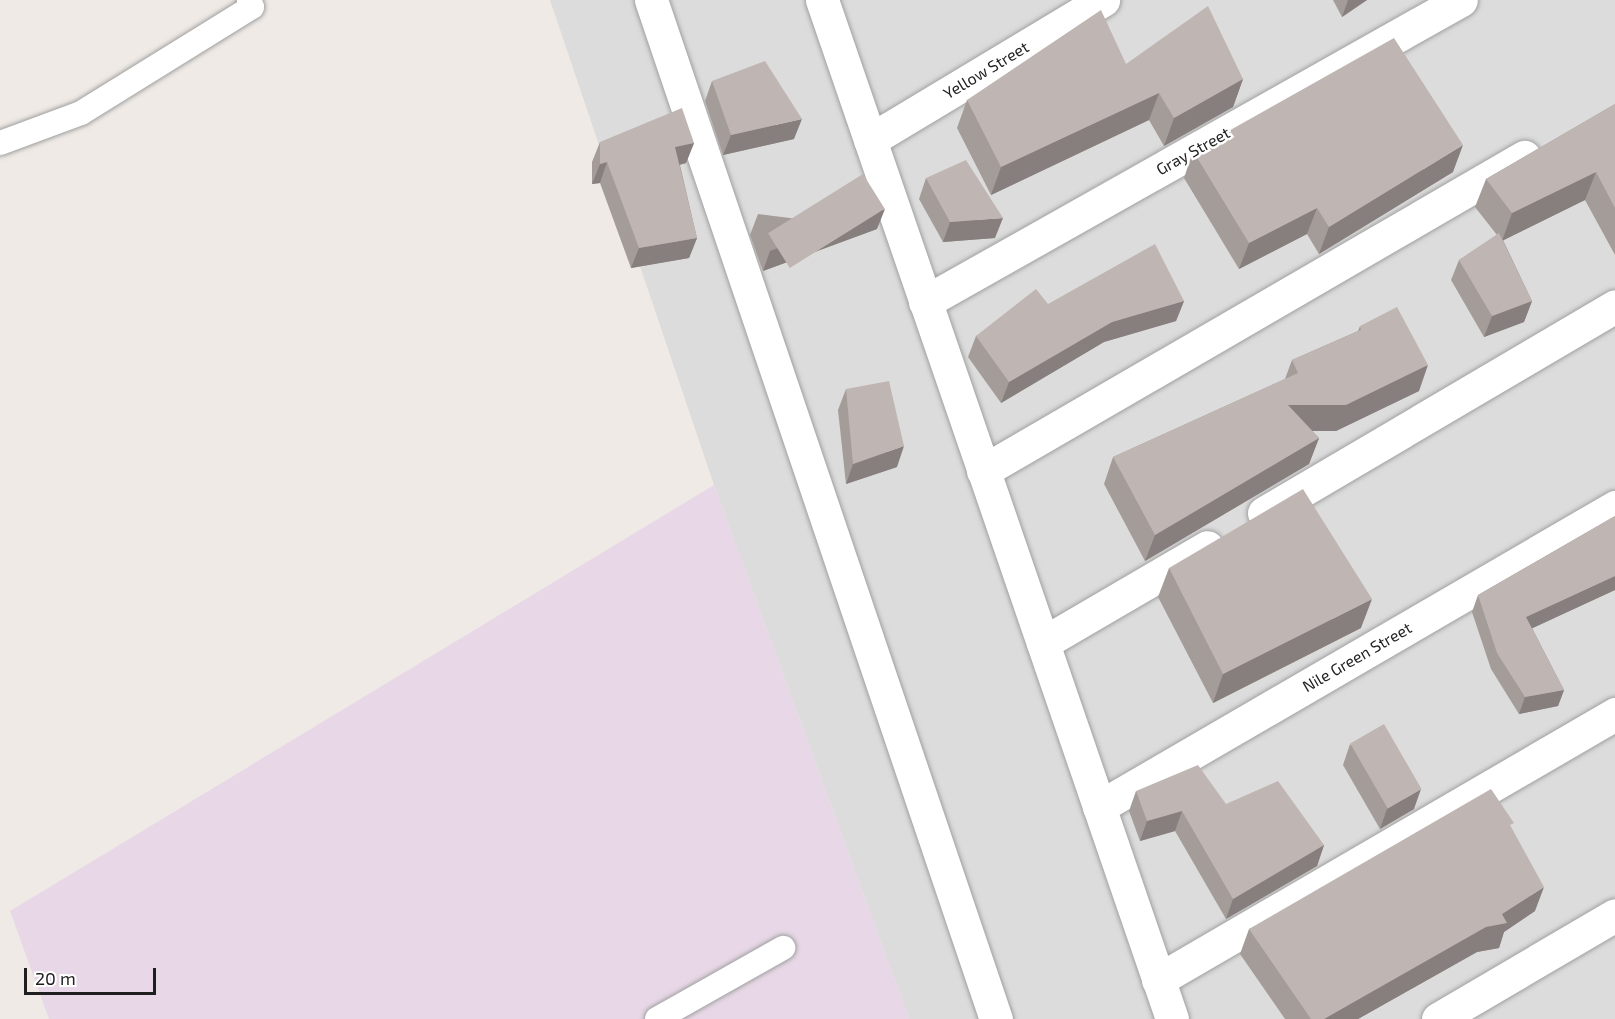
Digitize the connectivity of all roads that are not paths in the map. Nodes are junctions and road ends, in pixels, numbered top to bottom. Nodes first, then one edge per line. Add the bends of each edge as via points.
1 (249, 0) edge
2 (651, 0) edge
3 (822, 0) edge
4 (1102, 0) edge
5 (1461, 0) edge
6 (870, 140) junction
7 (0, 143) edge
8 (1546, 144) edge
9 (925, 302) junction
10 (1615, 306) edge
11 (983, 471) junction
12 (1615, 507) edge
13 (1043, 644) junction
14 (1615, 714) edge
15 (1099, 807) junction
16 (1615, 915) edge
17 (783, 948) dead end
18 (1158, 980) junction
19 (657, 1019) edge
20 (996, 1019) edge
21 (1172, 1019) edge
22 (1438, 1019) edge

1 - 7 lane via 252,7 81,113
2 - 20 street
3 - 6 street
4 - 6 street, Yellow Street
5 - 9 street, Gray Street
6 - 9 street
8 - 11 street
9 - 11 street
10 - 13 street
11 - 13 street
12 - 15 street, Nile Green Street
13 - 15 street
14 - 18 street
15 - 18 street
16 - 22 street
17 - 19 lane
18 - 21 street

